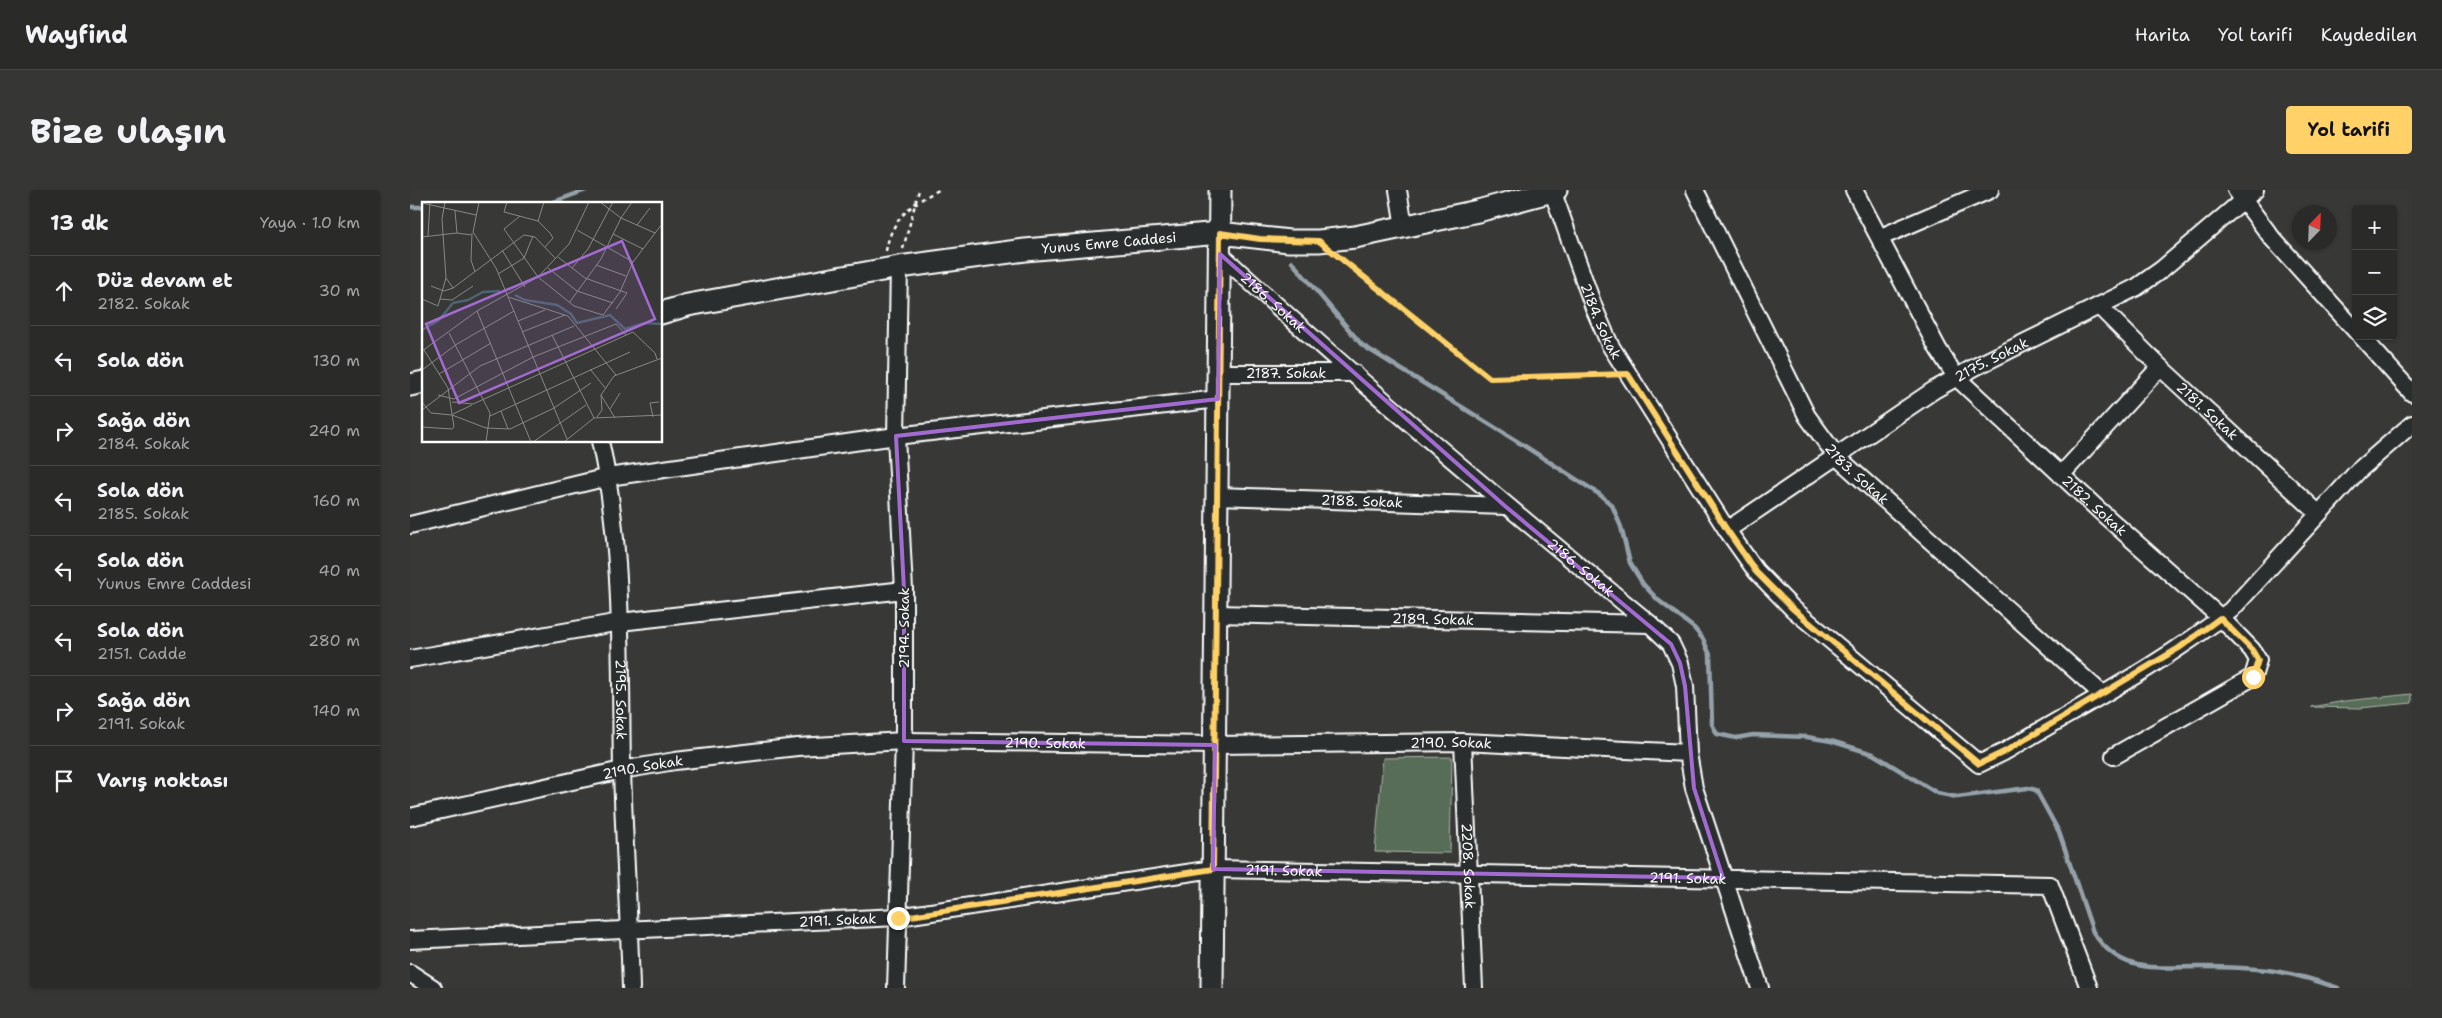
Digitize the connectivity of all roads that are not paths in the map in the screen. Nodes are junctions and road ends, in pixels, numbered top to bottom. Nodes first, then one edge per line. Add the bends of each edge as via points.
1 (1220, 190) edge
2 (1398, 190) edge
3 (1554, 190) edge
4 (1695, 190) edge
5 (1854, 190) edge
6 (1990, 190) edge
7 (2245, 193) edge
8 (1404, 228) junction
9 (1220, 233) junction
10 (1881, 238) junction
11 (1220, 254) junction
12 (891, 269) junction
13 (2099, 306) junction
14 (662, 313) edge
15 (2352, 327) edge
16 (2365, 340) edge
17 (2160, 367) junction
18 (1218, 373) junction
19 (1354, 373) junction
20 (1956, 377) junction
21 (2412, 393) edge
22 (1218, 398) junction
23 (2412, 424) edge
24 (896, 436) junction
25 (600, 442) edge
26 (1837, 457) junction
27 (2061, 475) junction
28 (608, 477) junction
29 (1218, 496) junction
30 (1505, 506) junction
31 (2318, 513) junction
32 (410, 525) edge
33 (1727, 530) junction
34 (904, 590) junction
35 (1216, 614) junction
36 (2220, 618) junction
37 (620, 622) junction
38 (1650, 624) junction
39 (410, 659) edge
40 (2102, 694) junction
41 (904, 741) junction
42 (1463, 742) junction
43 (1215, 745) junction
44 (1688, 753) junction
45 (2114, 756) dead end
46 (622, 770) junction
47 (410, 817) edge
48 (1213, 869) junction
49 (1470, 874) junction
50 (1723, 878) junction
51 (898, 918) junction
52 (630, 930) junction
53 (410, 940) edge
54 (410, 973) edge
55 (433, 988) edge
56 (632, 988) edge
57 (896, 988) edge
58 (1212, 988) edge
59 (1474, 988) edge
60 (1760, 988) edge
61 (2089, 988) edge

1 - 9 street
2 - 8 street
3 - 8 street, Yunus Emre Caddesi
3 - 33 street, 2184. Sokak via 1610,346
4 - 26 street, 2183. Sokak via 1807,416
5 - 10 street, 2182. Sokak
6 - 10 street
7 - 13 street, 2175. Sokak via 2161,270
7 - 15 street via 2272,238
8 - 9 street, Yunus Emre Caddesi via 1319,241 1260,239
9 - 11 street
9 - 12 street, Yunus Emre Caddesi via 1025,250
10 - 20 street, 2182. Sokak via 1938,349
11 - 18 street
11 - 19 street, 2186. Sokak
12 - 14 street, Yunus Emre Caddesi via 688,305
12 - 24 street, 2194. Sokak
13 - 17 street, 2181. Sokak
13 - 20 street, 2175. Sokak
16 - 21 street
17 - 27 street
17 - 31 street, 2181. Sokak
18 - 19 street, 2187. Sokak
18 - 22 street
19 - 30 street, 2186. Sokak
20 - 26 street, 2175. Sokak
20 - 27 street, 2182. Sokak
22 - 24 street
22 - 29 street
23 - 31 street via 2358,471
24 - 28 street
24 - 34 street, 2194. Sokak
25 - 28 street, 2195. Sokak
26 - 33 street, 2175. Sokak
26 - 40 street, 2183. Sokak
27 - 36 street, 2182. Sokak
28 - 32 street
28 - 37 street, 2195. Sokak
29 - 30 street, 2188. Sokak
29 - 35 street
30 - 38 street, 2186. Sokak
31 - 36 street via 2231,610
33 - 40 street, 2184. Sokak via 1756,572 1793,609 1979,764
34 - 37 street
34 - 41 street, 2194. Sokak
35 - 38 street, 2189. Sokak
35 - 43 street
36 - 40 street via 2179,648
36 - 45 street, 2182. Sokak via 2258,660 2253,677
37 - 39 street
37 - 46 street, 2195. Sokak
38 - 44 street, 2186. Sokak via 1671,644 1680,662 1685,686
41 - 43 street, 2190. Sokak
41 - 46 street, 2190. Sokak via 728,754
41 - 51 street, 2194. Sokak
42 - 43 street, 2190. Sokak
42 - 44 street, 2190. Sokak
42 - 49 street, 2208. Sokak
43 - 48 street
44 - 50 street, 2186. Sokak via 1694,788
46 - 47 street, 2190. Sokak
46 - 52 street, 2195. Sokak
48 - 49 street, 2191. Sokak
48 - 51 street, 2191. Sokak
48 - 58 street
49 - 50 street, 2191. Sokak
49 - 59 street, 2208. Sokak
50 - 60 street, 2186. Sokak
50 - 61 street, 2191. Sokak via 2050,885
51 - 52 street, 2191. Sokak
51 - 57 street, 2194. Sokak
52 - 53 street, 2191. Sokak
52 - 56 street, 2195. Sokak
54 - 55 street

